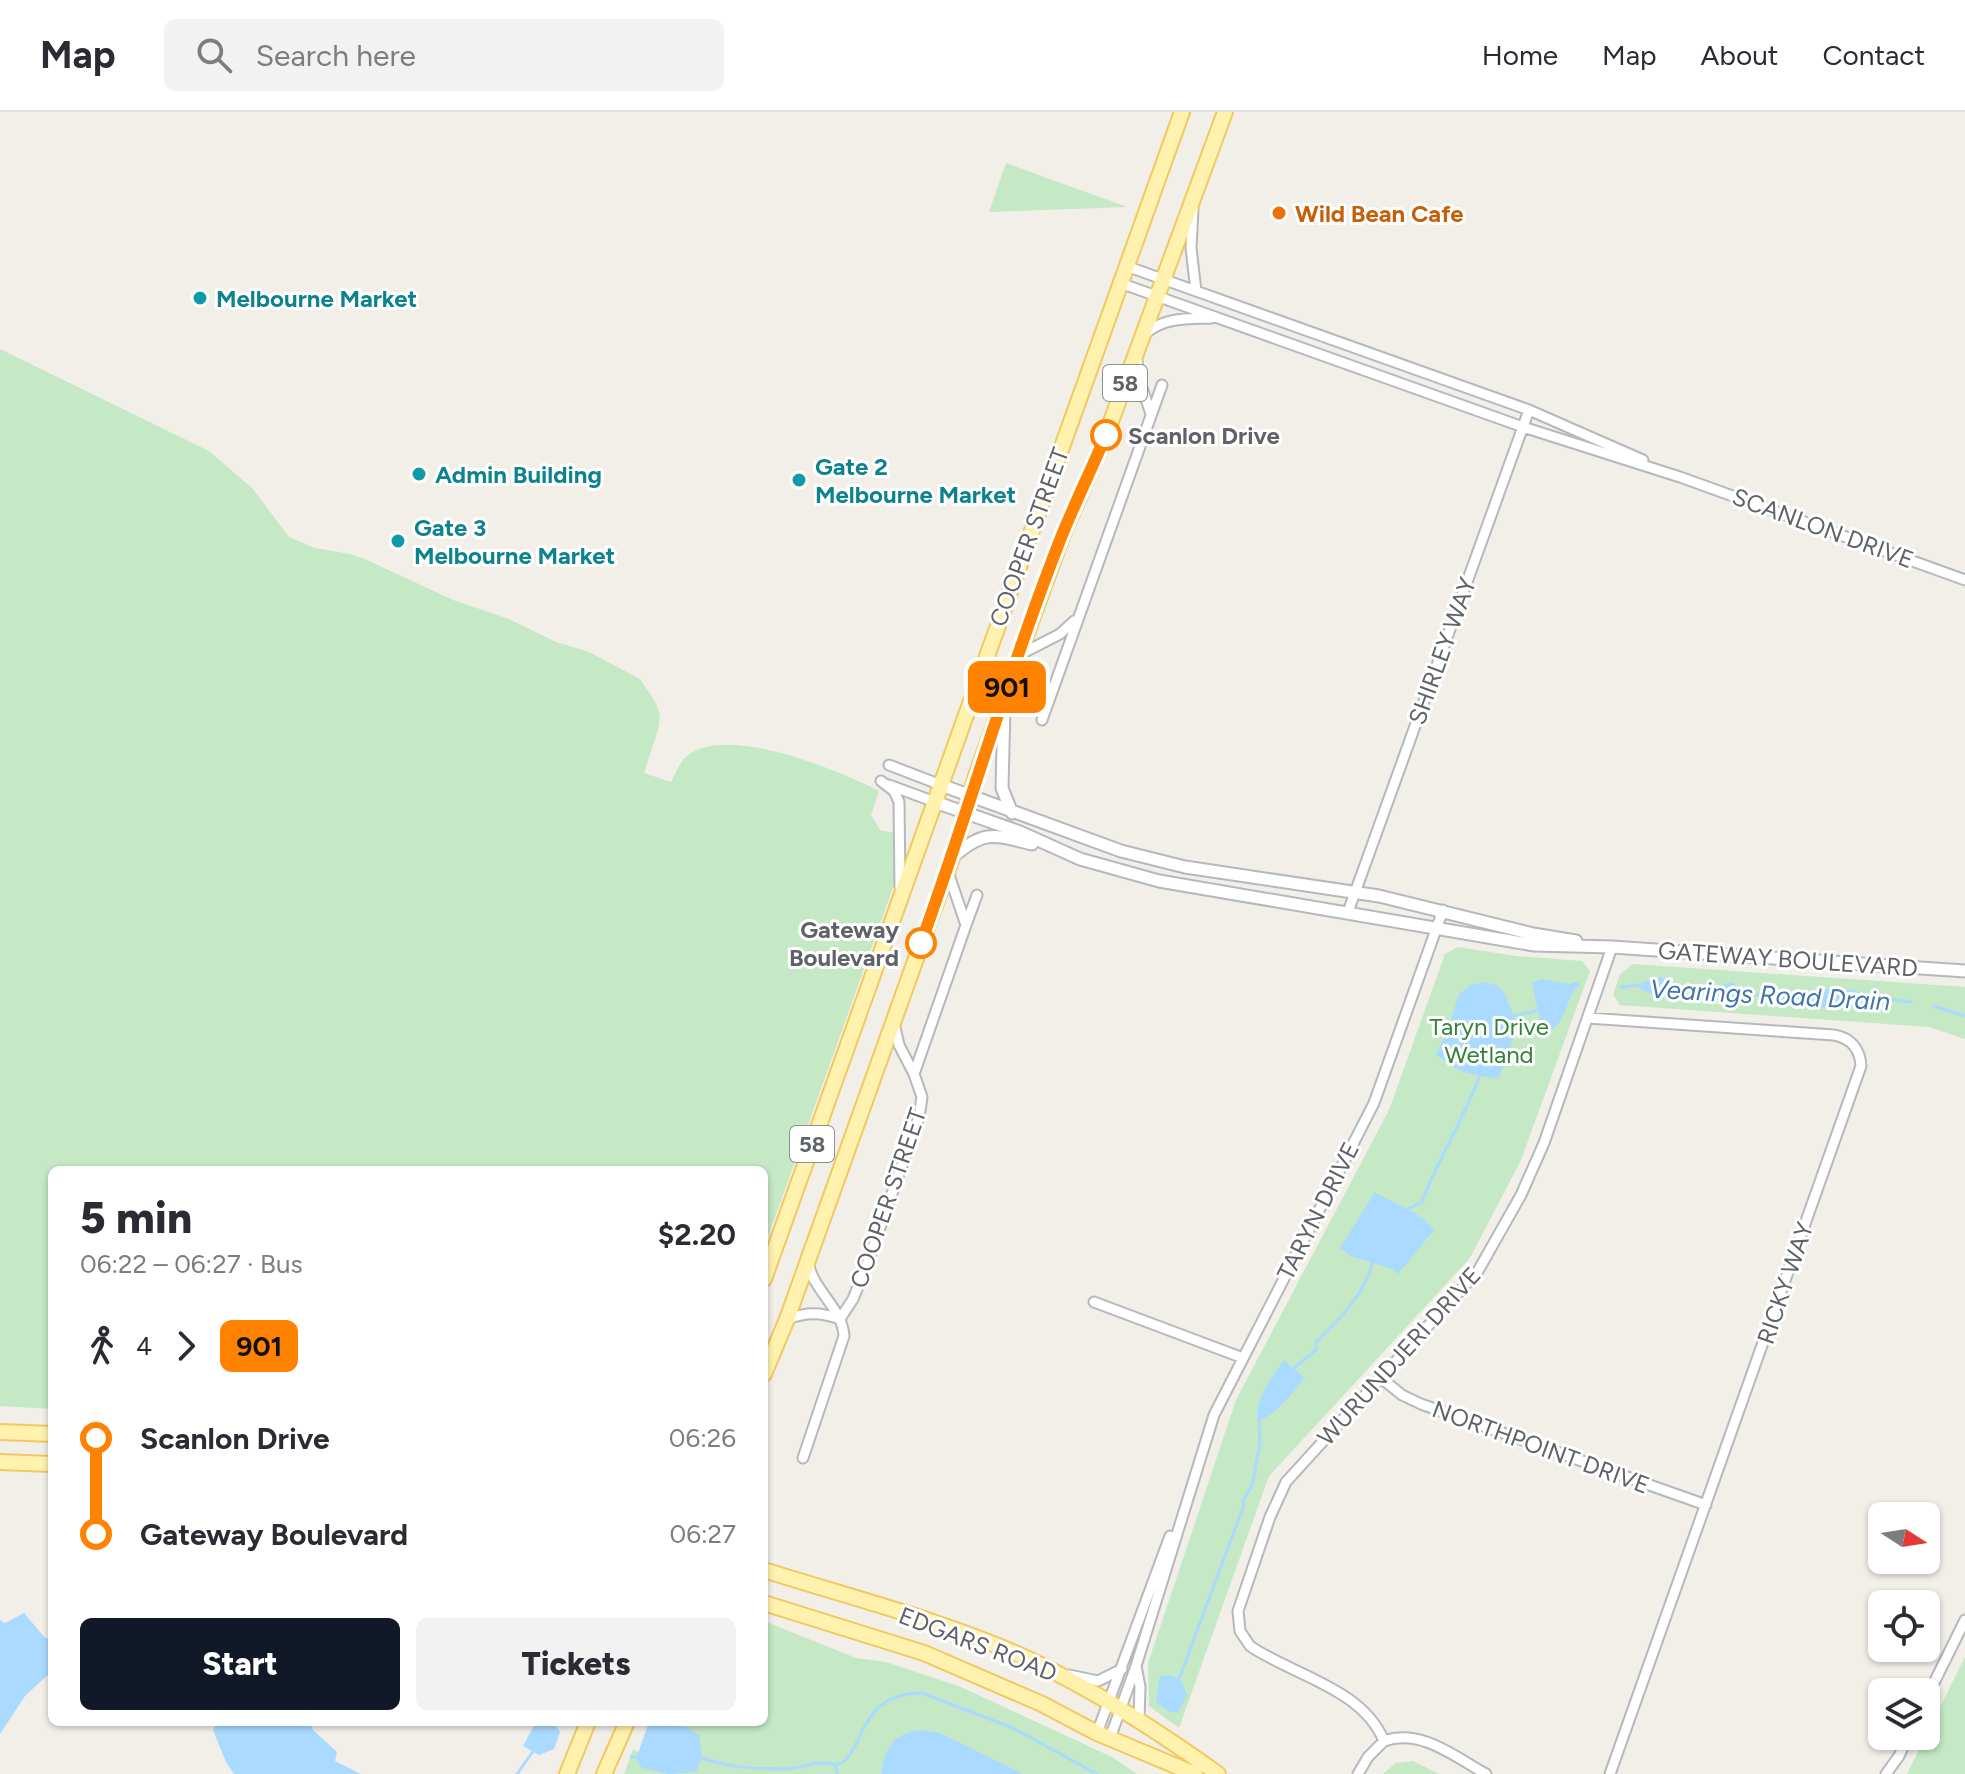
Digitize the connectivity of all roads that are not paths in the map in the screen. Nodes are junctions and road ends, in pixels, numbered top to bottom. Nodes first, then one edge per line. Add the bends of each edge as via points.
1 (1182, 112) edge
2 (1225, 112) edge
3 (1195, 193) junction
4 (1126, 266) junction
5 (1163, 279) junction
6 (1120, 283) junction
7 (1196, 291) junction
8 (1157, 296) junction
9 (1219, 317) junction
10 (1142, 337) junction
11 (1137, 352) junction
12 (1162, 385) dead end
13 (1529, 410) junction
14 (1151, 414) junction
15 (1523, 427) junction
16 (1680, 477) junction
17 (1965, 580) edge
18 (1079, 615) junction
19 (1019, 655) junction
20 (1005, 694) junction
21 (1042, 720) dead end
22 (889, 765) dead end
23 (941, 785) junction
24 (970, 797) junction
25 (935, 802) junction
26 (1012, 813) junction
27 (966, 814) junction
28 (1052, 848) junction
29 (950, 864) junction
30 (1185, 867) junction
31 (1183, 885) junction
32 (1354, 892) junction
33 (977, 895) dead end
34 (898, 904) junction
35 (1443, 910) junction
36 (1348, 912) junction
37 (966, 925) junction
38 (1437, 929) junction
39 (1612, 947) junction
40 (1965, 971) edge
41 (1588, 1018) junction
42 (893, 1019) junction
43 (914, 1074) junction
44 (808, 1261) junction
45 (768, 1268) edge
46 (1094, 1302) dead end
47 (787, 1319) junction
48 (840, 1319) junction
49 (1243, 1358) junction
50 (768, 1364) edge
51 (1381, 1378) junction
52 (0, 1432) edge
53 (48, 1434) edge
54 (803, 1458) dead end
55 (0, 1462) edge
56 (48, 1464) edge
57 (1189, 1488) junction
58 (1706, 1505) junction
59 (768, 1571) edge
60 (768, 1604) edge
61 (1965, 1620) edge
62 (1136, 1666) junction
63 (1122, 1669) junction
64 (1050, 1670) junction
65 (1936, 1678) edge
66 (1115, 1705) junction
67 (1139, 1719) junction
68 (586, 1726) edge
69 (625, 1726) edge
70 (1103, 1736) junction
71 (1384, 1741) junction
72 (1900, 1750) edge
73 (1196, 1767) edge
74 (567, 1774) edge
75 (604, 1774) edge
76 (1218, 1774) edge
77 (1229, 1774) edge
78 (1358, 1774) edge
79 (1486, 1774) edge
80 (1610, 1774) edge
81 (1886, 1774) edge

1 - 4 main road, COOPER STREET / 58
2 - 3 main road, COOPER STREET / 58
3 - 5 main road, COOPER STREET / 58
3 - 7 street via 1191,248
4 - 5 street, SCANLON DRIVE
4 - 6 main road, COOPER STREET / 58
5 - 7 street, SCANLON DRIVE
5 - 8 main road, COOPER STREET / 58
6 - 8 street, SCANLON DRIVE
6 - 23 main road, COOPER STREET / 58
7 - 13 street, SCANLON DRIVE
8 - 9 street, SCANLON DRIVE
8 - 10 main road, COOPER STREET / 58
9 - 10 street, SCANLON DRIVE via 1167,321
9 - 15 street, SCANLON DRIVE
10 - 11 main road, COOPER STREET / 58
11 - 14 street via 1138,376
11 - 19 main road, COOPER STREET / 58
12 - 14 street
13 - 15 street, SHIRLEY WAY
13 - 16 street, SCANLON DRIVE
14 - 18 street
15 - 16 street, SCANLON DRIVE
15 - 32 street, SHIRLEY WAY
16 - 17 street, SCANLON DRIVE
18 - 19 street, COOPER STREET via 1060,634
18 - 21 street
19 - 20 main road, COOPER STREET / 58
20 - 24 main road, COOPER STREET / 58
20 - 26 street via 1002,788
22 - 23 street
23 - 24 street, GATEWAY BOULEVARD
23 - 25 main road, COOPER STREET / 58
24 - 26 street, GATEWAY BOULEVARD
24 - 27 main road, COOPER STREET / 58
25 - 27 street, GATEWAY BOULEVARD
25 - 34 main road, COOPER STREET / 58
25 - 34 street via 881,781 899,802
26 - 30 street, GATEWAY BOULEVARD
27 - 28 street, GATEWAY BOULEVARD
27 - 29 main road, COOPER STREET / 58
28 - 29 street via 985,837 973,840
28 - 31 street, GATEWAY BOULEVARD via 1121,872
29 - 37 street
29 - 42 main road, COOPER STREET / 58
30 - 31 street
30 - 32 street, GATEWAY BOULEVARD
31 - 36 street, GATEWAY BOULEVARD
32 - 35 street, GATEWAY BOULEVARD
32 - 36 street, SHIRLEY WAY
33 - 37 street, COOPER STREET
34 - 45 main road, COOPER STREET / 58
35 - 38 street, TARYN DRIVE
35 - 39 street, GATEWAY BOULEVARD via 1533,934
36 - 38 street, GATEWAY BOULEVARD
37 - 43 street, COOPER STREET
38 - 39 street, GATEWAY BOULEVARD via 1534,945
38 - 49 street, TARYN DRIVE via 1374,1103
39 - 40 street, GATEWAY BOULEVARD
39 - 41 street, WURUNDJERI DRIVE
41 - 51 street, WURUNDJERI DRIVE via 1538,1158 1493,1248
41 - 58 street, RICKY WAY via 1834,1035 1853,1044 1860,1058 1859,1074
42 - 43 street, COOPER STREET
42 - 44 main road, COOPER STREET / 58
43 - 48 street, COOPER STREET via 922,1097 919,1117 866,1267
44 - 47 main road, COOPER STREET / 58
44 - 48 street, COOPER STREET via 816,1285
46 - 49 street
47 - 48 street, COOPER STREET via 824,1313
47 - 50 main road, COOPER STREET / 58
48 - 54 street, COOPER STREET via 843,1344
49 - 57 street, TARYN DRIVE via 1214,1415
51 - 58 street, NORTHPOINT DRIVE via 1421,1404
51 - 71 street, WURUNDJERI DRIVE via 1278,1496 1240,1603 1239,1627 1250,1646 1357,1704
52 - 53 main road
55 - 56 main road
57 - 62 street, TARYN DRIVE
57 - 63 street, TARYN DRIVE
58 - 80 street, RICKY WAY
59 - 64 main road, EDGARS ROAD via 981,1640
60 - 70 main road, EDGARS ROAD via 924,1653
61 - 65 street
62 - 66 street, TARYN DRIVE
62 - 67 street
63 - 64 street via 1098,1681
63 - 66 street, TARYN DRIVE
64 - 66 main road, EDGARS ROAD
66 - 67 main road, EDGARS ROAD
66 - 70 street, TARYN DRIVE
67 - 73 main road, EDGARS ROAD
68 - 74 main road
69 - 75 main road
70 - 73 main road, EDGARS ROAD
71 - 78 street
71 - 79 street via 1415,1737
72 - 81 street
73 - 76 main road, EDGARS ROAD
73 - 77 street

